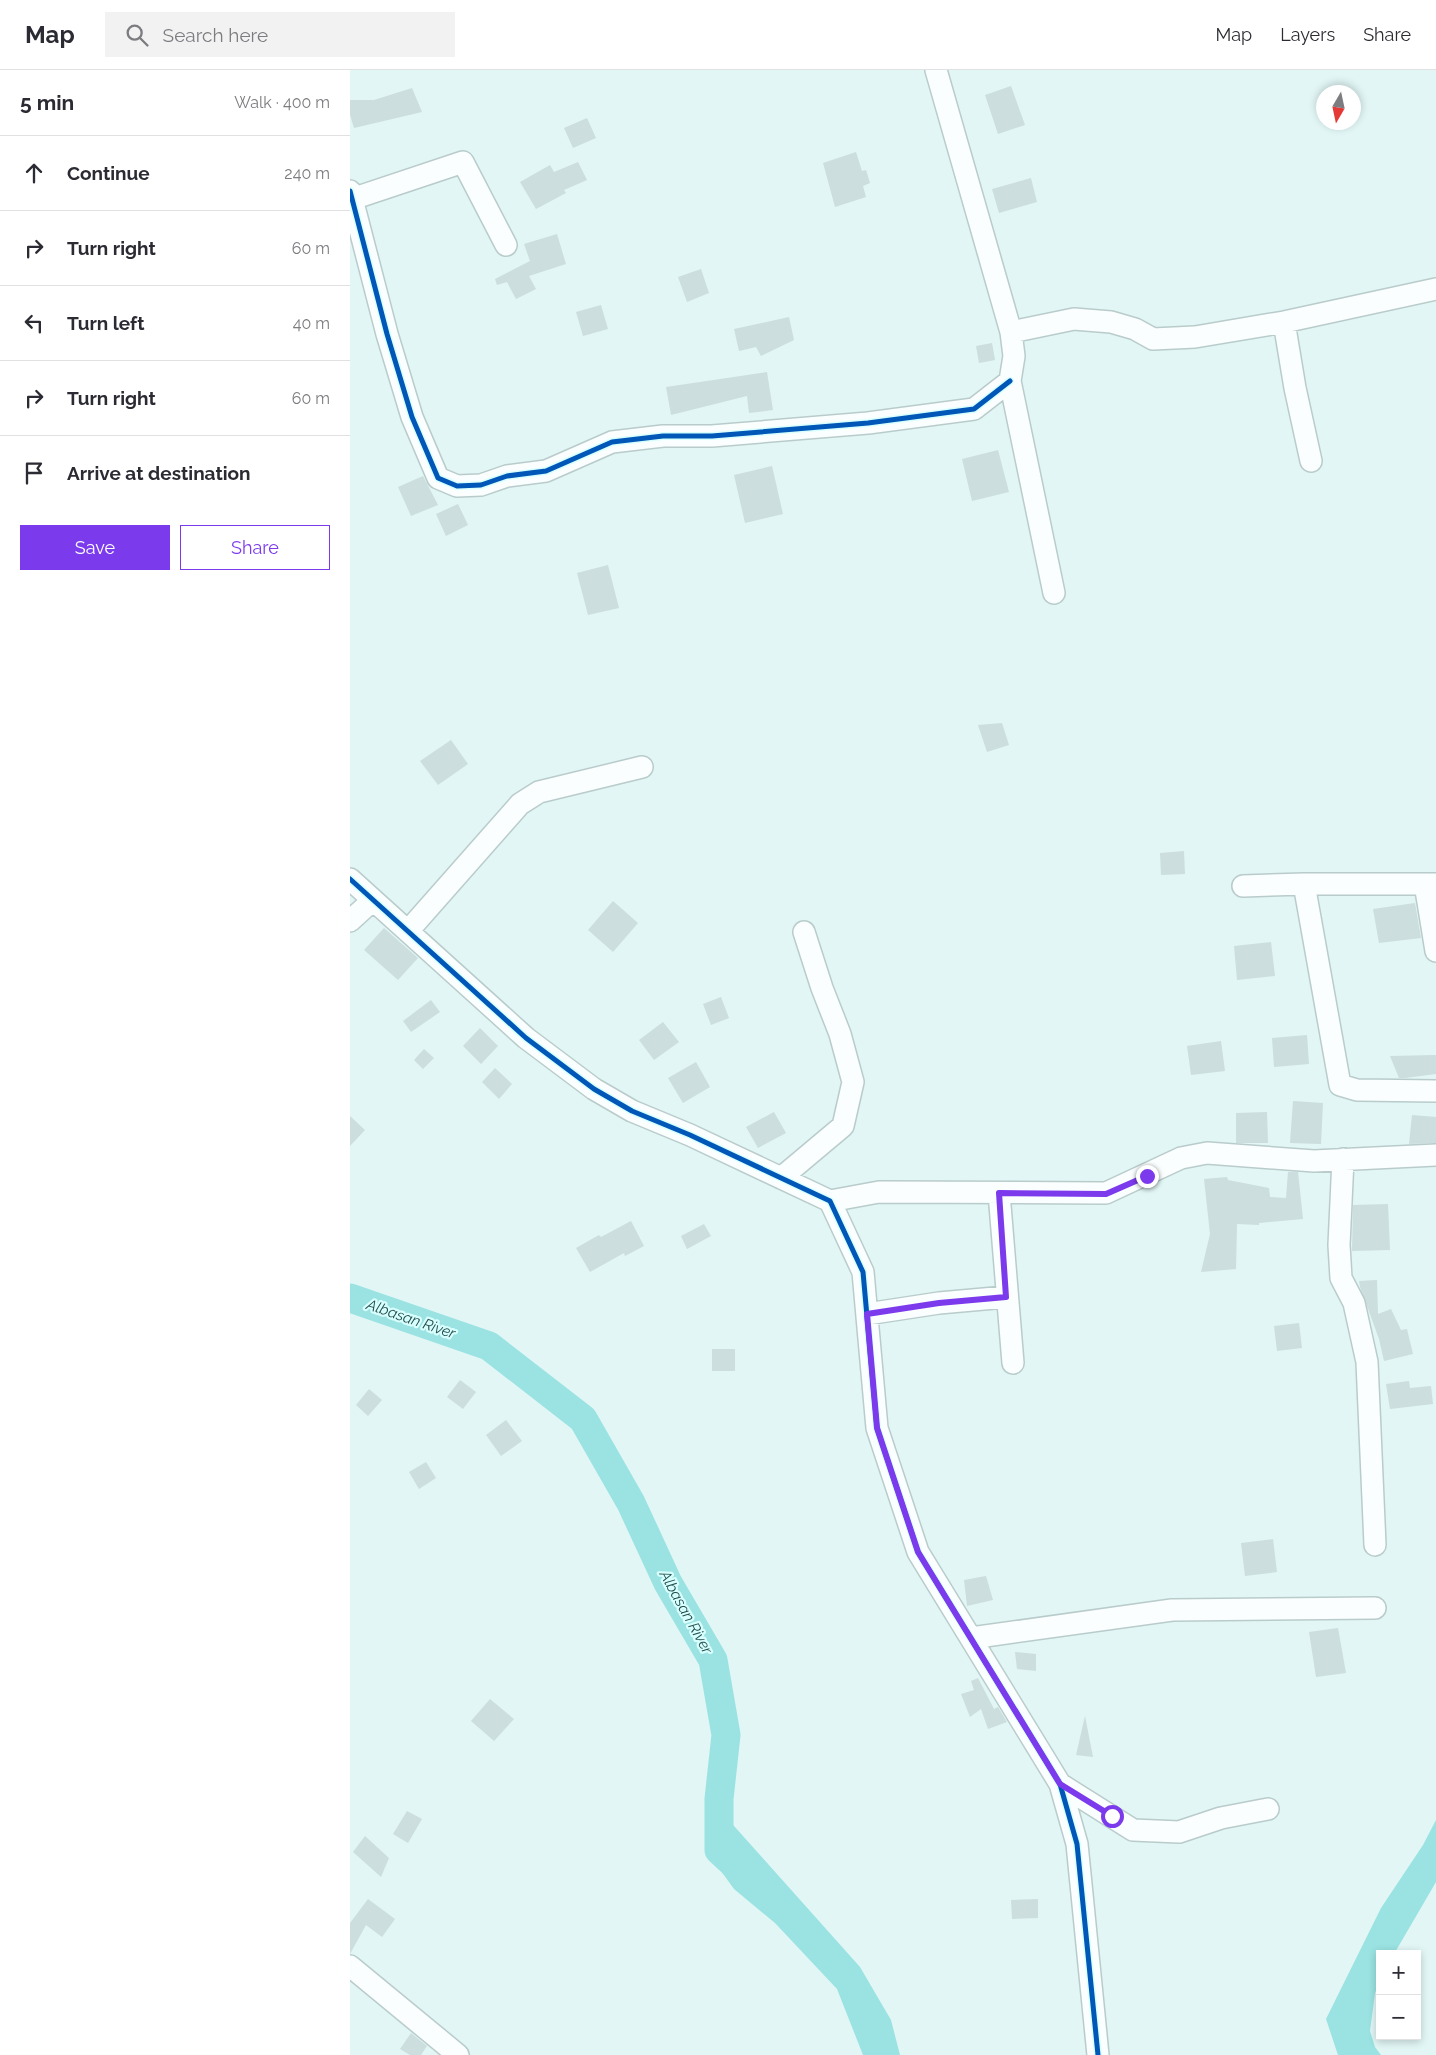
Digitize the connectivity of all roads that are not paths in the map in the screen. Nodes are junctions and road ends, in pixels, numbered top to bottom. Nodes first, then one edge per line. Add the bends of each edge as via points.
1 (936, 70) edge
2 (351, 195) edge
3 (506, 245) dead end
4 (1436, 289) edge
5 (1284, 322) junction
6 (1011, 332) junction
7 (1010, 381) junction
8 (1311, 461) dead end
9 (1054, 593) dead end
10 (642, 767) dead end
11 (350, 879) edge
12 (1304, 884) junction
13 (1431, 884) edge
14 (1242, 886) dead end
15 (373, 900) junction
16 (350, 921) edge
17 (408, 932) junction
18 (804, 932) dead end
19 (1436, 951) edge
20 (1436, 1091) edge
21 (1436, 1155) edge
22 (1343, 1159) junction
23 (781, 1178) junction
24 (999, 1193) junction
25 (830, 1201) junction
26 (1006, 1297) junction
27 (867, 1314) junction
28 (1013, 1363) dead end
29 (1375, 1545) dead end
30 (1376, 1608) dead end
31 (971, 1638) junction
32 (1060, 1784) junction
33 (1268, 1809) dead end
34 (350, 1966) edge
35 (458, 2055) edge
36 (1098, 2055) edge

1 - 6 street
2 - 3 street via 462,162
2 - 7 street via 412,417 438,478 458,486 481,485 508,476 546,471 612,442 868,423 974,409
4 - 5 street
5 - 6 street via 1168,339 1153,339 1135,329 1111,322 1074,319
5 - 8 street
6 - 7 street via 1014,356
7 - 9 street
10 - 17 street via 539,792 520,804
11 - 15 street
12 - 13 street
12 - 14 street
12 - 20 street via 1340,1085 1357,1090
13 - 19 street
15 - 16 street
15 - 17 street
17 - 23 street via 526,1038 594,1089 632,1112
18 - 23 street via 840,1034 853,1082 843,1126
21 - 22 street
22 - 24 street via 1314,1161 1207,1153 1181,1158 1106,1194
22 - 29 street via 1339,1245 1341,1278 1354,1303 1367,1362
23 - 25 street
24 - 25 street via 879,1192
24 - 26 street
25 - 27 street via 863,1272
26 - 27 street
26 - 28 street
27 - 31 street via 877,1428 918,1552
30 - 31 street via 1172,1610
31 - 32 street
32 - 33 street via 1133,1830 1179,1832 1221,1818
32 - 36 street via 1077,1844
34 - 35 street

